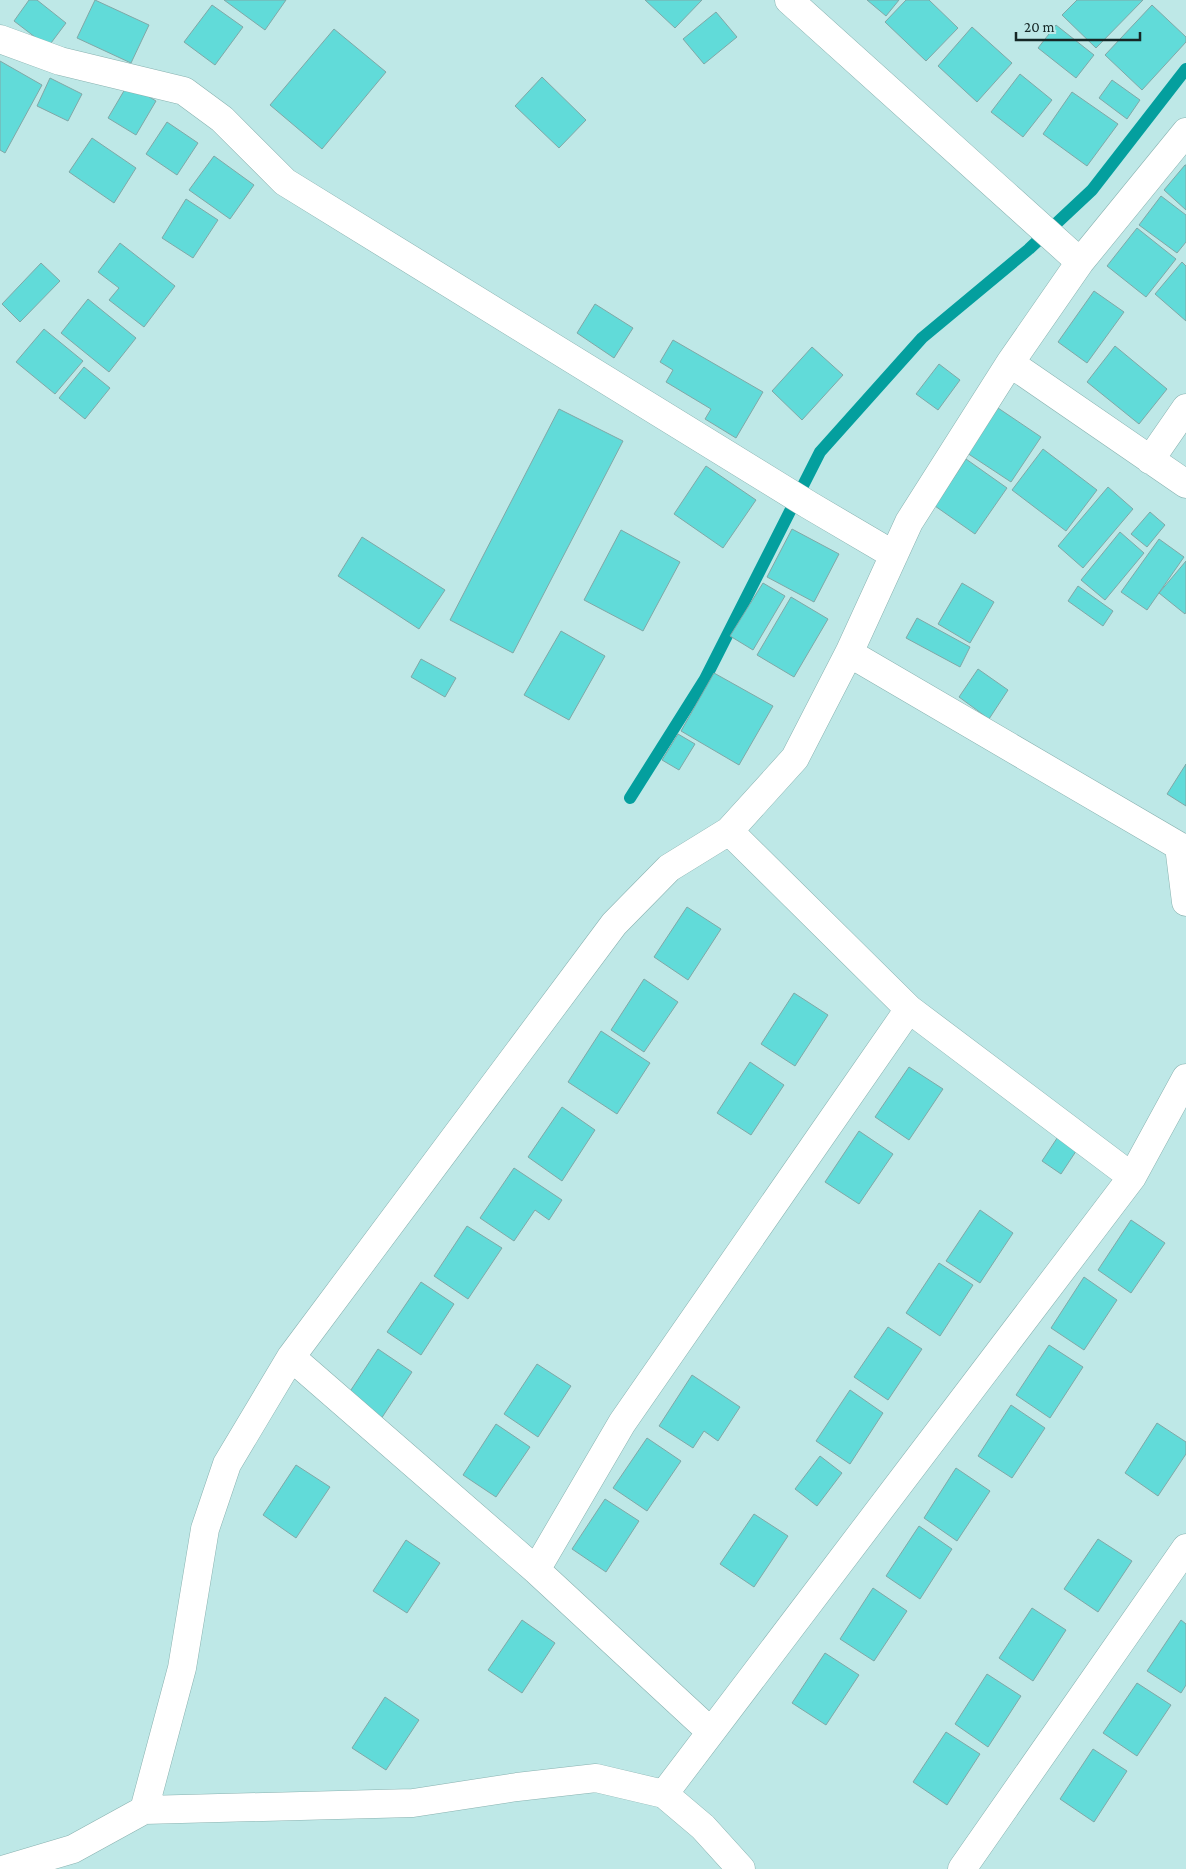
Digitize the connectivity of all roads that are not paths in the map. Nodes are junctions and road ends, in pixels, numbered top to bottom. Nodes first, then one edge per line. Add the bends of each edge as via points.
1 (789, 0) edge
2 (0, 39) edge
3 (1186, 132) edge
4 (1080, 262) junction
5 (1010, 363) junction
6 (1186, 408) edge
7 (1150, 460) junction
8 (1186, 484) edge
9 (894, 555) junction
10 (849, 653) junction
11 (729, 831) junction
12 (1182, 849) edge
13 (1186, 902) edge
14 (909, 1009) junction
15 (1186, 1078) edge
16 (1132, 1177) junction
17 (291, 1357) junction
18 (1186, 1548) edge
19 (536, 1570) junction
20 (711, 1732) junction
21 (664, 1794) junction
22 (144, 1810) junction
23 (6, 1869) edge
24 (741, 1869) edge
25 (962, 1869) edge

1 - 4 street
2 - 9 street via 60,61 184,91 222,119 285,182
3 - 4 street
4 - 5 street
5 - 7 street
5 - 9 street via 909,522
6 - 7 street
7 - 8 street
9 - 10 street
10 - 11 street via 795,758
10 - 12 street
11 - 14 street
11 - 17 street via 669,868 614,924
12 - 13 street
14 - 16 street
14 - 19 street via 622,1423
15 - 16 street
16 - 20 street
17 - 19 street
17 - 22 street via 228,1464 205,1529 182,1668
18 - 25 street
19 - 20 street
20 - 21 street
21 - 22 street via 596,1778 414,1803
21 - 24 street via 703,1827
22 - 23 street via 73,1848

